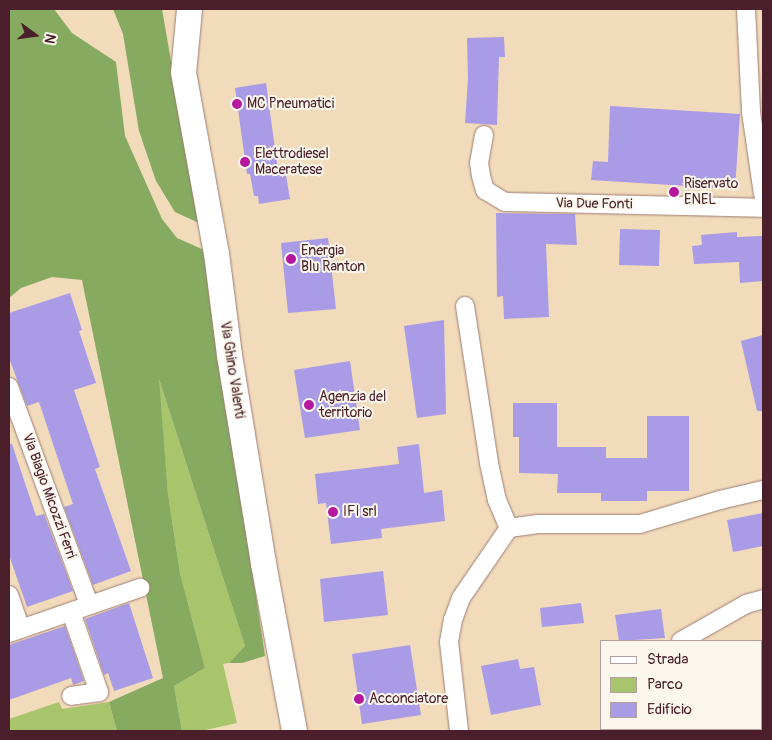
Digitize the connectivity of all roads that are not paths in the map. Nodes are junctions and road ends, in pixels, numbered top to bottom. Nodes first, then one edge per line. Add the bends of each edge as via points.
1 (189, 9) edge
2 (746, 9) edge
3 (484, 135) dead end
4 (763, 194) edge
5 (763, 208) edge
6 (465, 306) dead end
7 (9, 387) edge
8 (763, 490) edge
9 (509, 528) junction
10 (140, 588) dead end
11 (9, 595) edge
12 (763, 599) edge
13 (89, 605) junction
14 (71, 612) junction
15 (15, 631) edge
16 (683, 640) edge
17 (71, 696) dead end
18 (294, 731) edge
19 (459, 731) edge

1 - 18 main road, Via Ghino Valenti via 183,72 216,253 263,563
2 - 4 street via 751,112
3 - 5 street, Via Due Fonti via 480,176 485,190 506,202
6 - 9 street via 489,463 497,500
7 - 13 street, Via Biagio Micozzi Ferri
8 - 9 street via 640,524 538,524
9 - 19 street via 461,598 453,620 449,642
10 - 13 street
11 - 15 street
12 - 16 street via 746,604
13 - 14 street
14 - 15 street
14 - 17 street via 99,692

